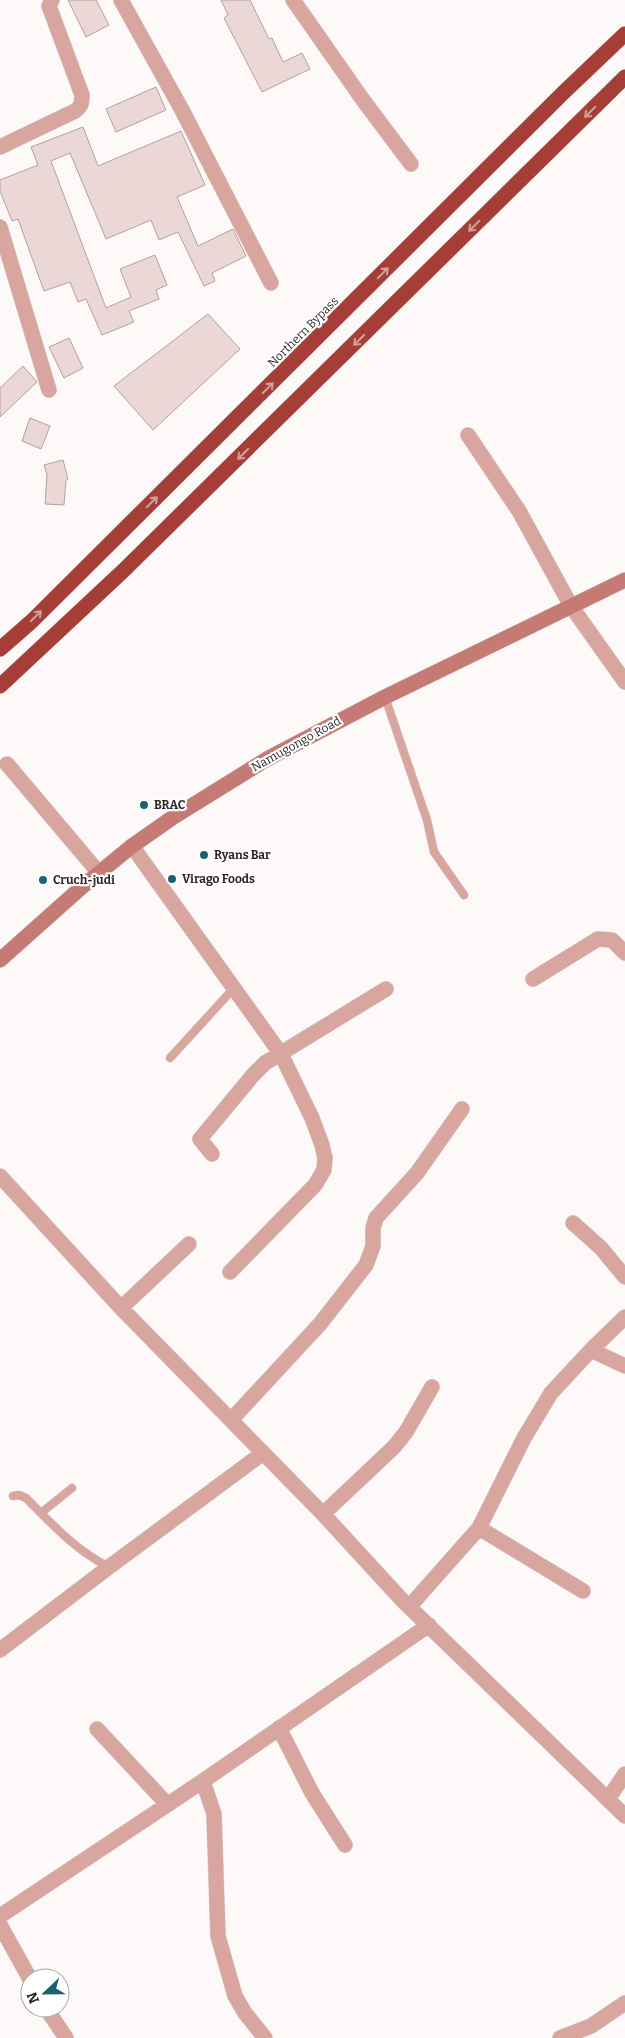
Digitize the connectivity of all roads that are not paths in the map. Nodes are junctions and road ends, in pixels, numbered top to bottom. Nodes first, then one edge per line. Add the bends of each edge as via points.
1 (52, 0) edge
2 (121, 0) edge
3 (293, 0) edge
4 (625, 34) edge
5 (625, 78) edge
6 (0, 147) edge
7 (411, 164) dead end
8 (0, 227) edge
9 (271, 283) dead end
10 (49, 390) dead end
11 (468, 435) dead end
12 (625, 580) edge
13 (571, 606) junction
14 (0, 648) edge
15 (625, 682) edge
16 (0, 686) edge
17 (385, 697) junction
18 (7, 764) dead end
19 (132, 846) junction
20 (99, 873) junction
21 (464, 895) dead end
22 (625, 953) edge
23 (0, 960) edge
24 (533, 979) dead end
25 (234, 988) junction
26 (386, 989) dead end
27 (281, 1054) junction
28 (170, 1058) dead end
29 (462, 1109) dead end
30 (212, 1154) dead end
31 (0, 1176) edge
32 (572, 1224) dead end
33 (189, 1244) dead end
34 (230, 1272) dead end
35 (625, 1277) edge
36 (121, 1308) junction
37 (625, 1317) edge
38 (591, 1350) junction
39 (625, 1366) edge
40 (432, 1387) dead end
41 (231, 1420) junction
42 (263, 1453) junction
43 (72, 1488) dead end
44 (14, 1496) dead end
45 (41, 1513) junction
46 (323, 1514) junction
47 (478, 1528) junction
48 (109, 1566) junction
49 (583, 1591) dead end
50 (409, 1607) junction
51 (429, 1625) junction
52 (0, 1650) edge
53 (279, 1728) junction
54 (97, 1729) dead end
55 (625, 1774) edge
56 (203, 1780) junction
57 (608, 1798) junction
58 (167, 1804) junction
59 (625, 1816) edge
60 (345, 1845) dead end
61 (0, 1916) edge
62 (0, 1925) edge
63 (24, 1968) edge
64 (625, 2004) edge
65 (53, 2018) edge
66 (66, 2038) edge
67 (265, 2038) edge
68 (560, 2038) edge

1 - 6 street via 49,6 82,95 82,103 75,111
2 - 9 street
3 - 7 street
14 -> 4 highway, Northern Bypass via 66,587
5 -> 16 highway via 123,571
8 - 10 street
11 - 13 street via 519,512
12 - 13 main road, Namugongo Road
13 - 15 street
13 - 17 main road, Namugongo Road
17 - 19 main road, Namugongo Road via 267,759
17 - 21 lane via 427,820 434,852
18 - 20 street
19 - 20 main road, Namugongo Road
19 - 25 street
20 - 23 main road, Namugongo Road
22 - 24 street via 612,940 598,939
25 - 27 street
25 - 28 lane
26 - 27 street
27 - 30 street via 253,1075 200,1139
27 - 34 street via 312,1118 325,1158 324,1170 315,1185
29 - 41 street via 417,1172 376,1218 366,1265 320,1324
31 - 36 street
32 - 35 street via 601,1248
33 - 36 street
36 - 41 street
37 - 38 street
38 - 39 street
38 - 47 street via 551,1393
40 - 46 street via 394,1447
41 - 42 street
42 - 46 street
42 - 48 street
43 - 45 lane
44 - 45 lane via 26,1498
45 - 48 lane via 90,1558
46 - 50 street
47 - 49 street
47 - 50 street
48 - 52 street
50 - 51 street
51 - 53 street
51 - 57 street via 510,1707
53 - 56 street
53 - 60 street via 312,1793
54 - 58 street
55 - 57 street
56 - 58 street
56 - 67 street via 214,1814 218,1936 235,1996
57 - 59 street
58 - 61 street
62 - 63 street
64 - 68 street via 591,2026
65 - 66 street

